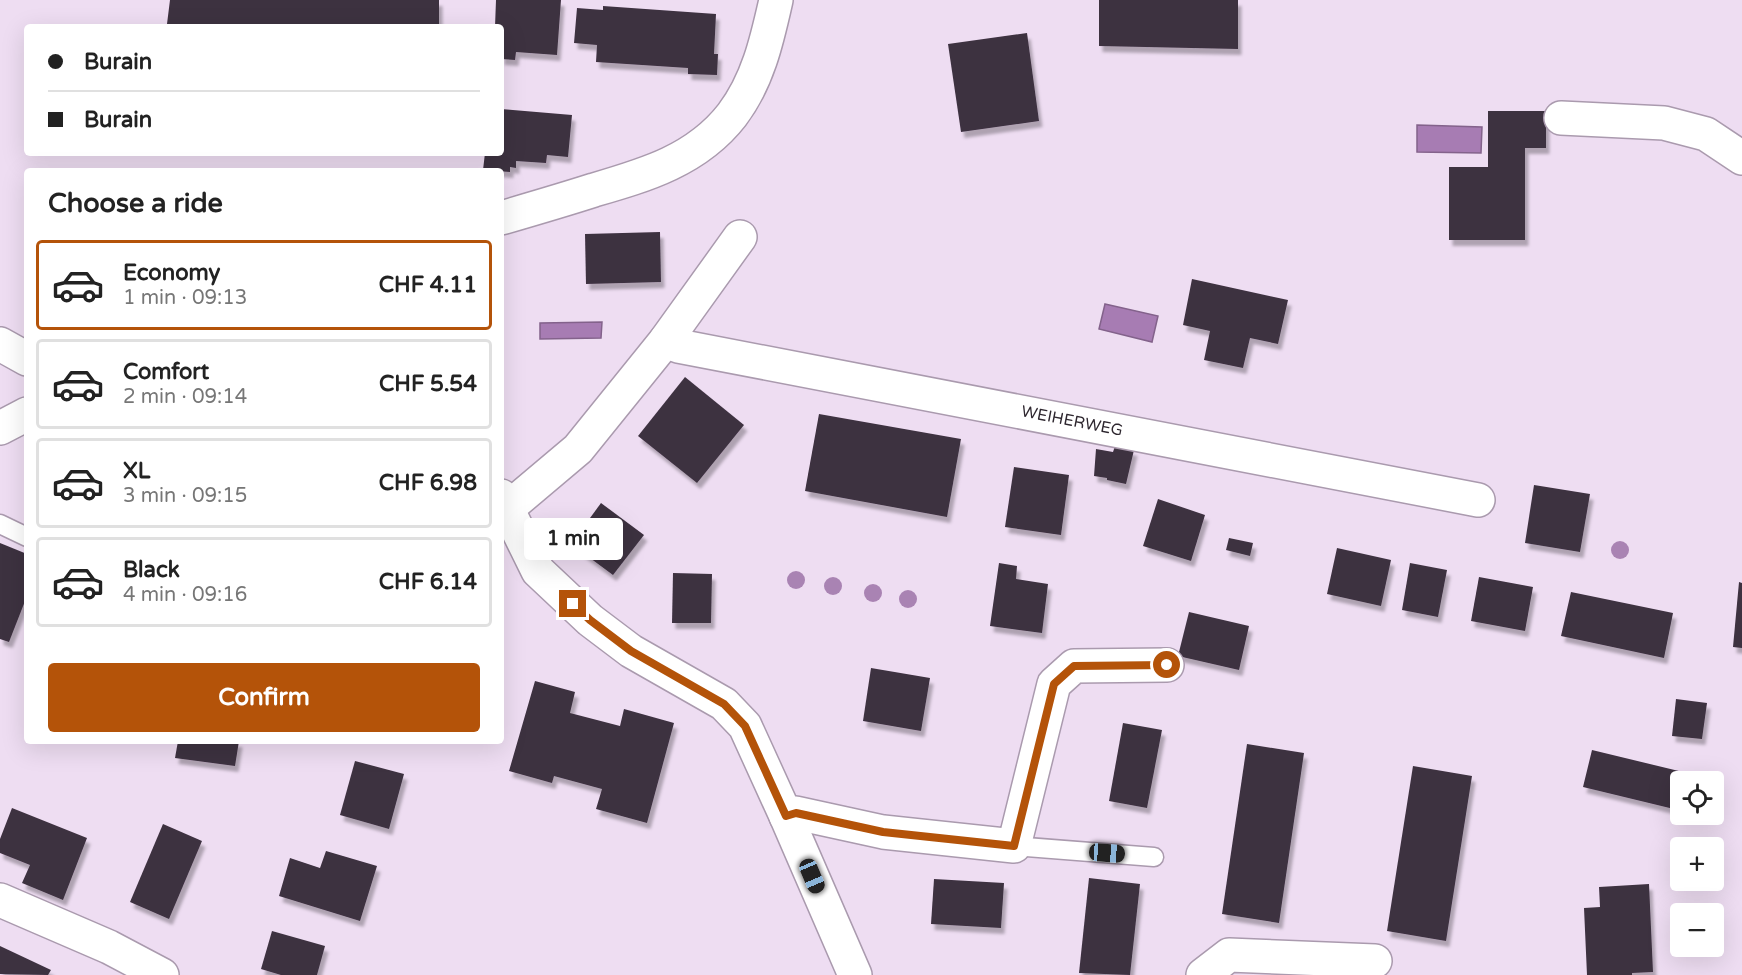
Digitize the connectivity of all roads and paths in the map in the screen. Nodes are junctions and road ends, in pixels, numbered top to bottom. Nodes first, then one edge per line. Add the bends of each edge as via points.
1 (776, 0) edge
2 (1561, 118) dead end
3 (1742, 158) edge
4 (504, 217) edge
5 (740, 237) dead end
6 (666, 340) junction
7 (0, 344) edge
8 (24, 357) edge
9 (24, 416) edge
10 (0, 428) edge
11 (1478, 500) dead end
12 (504, 502) edge
13 (0, 525) edge
14 (24, 536) edge
15 (1167, 665) dead end
16 (786, 816) junction
17 (1014, 846) junction
18 (1154, 856) dead end
19 (0, 900) edge
20 (1375, 961) dead end
21 (162, 975) edge
22 (855, 975) edge
23 (1203, 975) edge

1 - 4 street via 762,59 732,115 714,134 675,163 648,174
2 - 3 street via 1664,123 1706,134
5 - 6 street
6 - 11 street, WEIHERWEG via 678,346
6 - 12 street via 578,448
7 - 8 street
9 - 10 street
12 - 16 street via 538,571 590,620 631,651 724,704 745,726
13 - 14 lane
15 - 17 street via 1074,666 1054,684
16 - 17 street via 796,813 883,832
16 - 22 street
17 - 18 lane
19 - 21 street via 109,947
20 - 23 street via 1229,956

